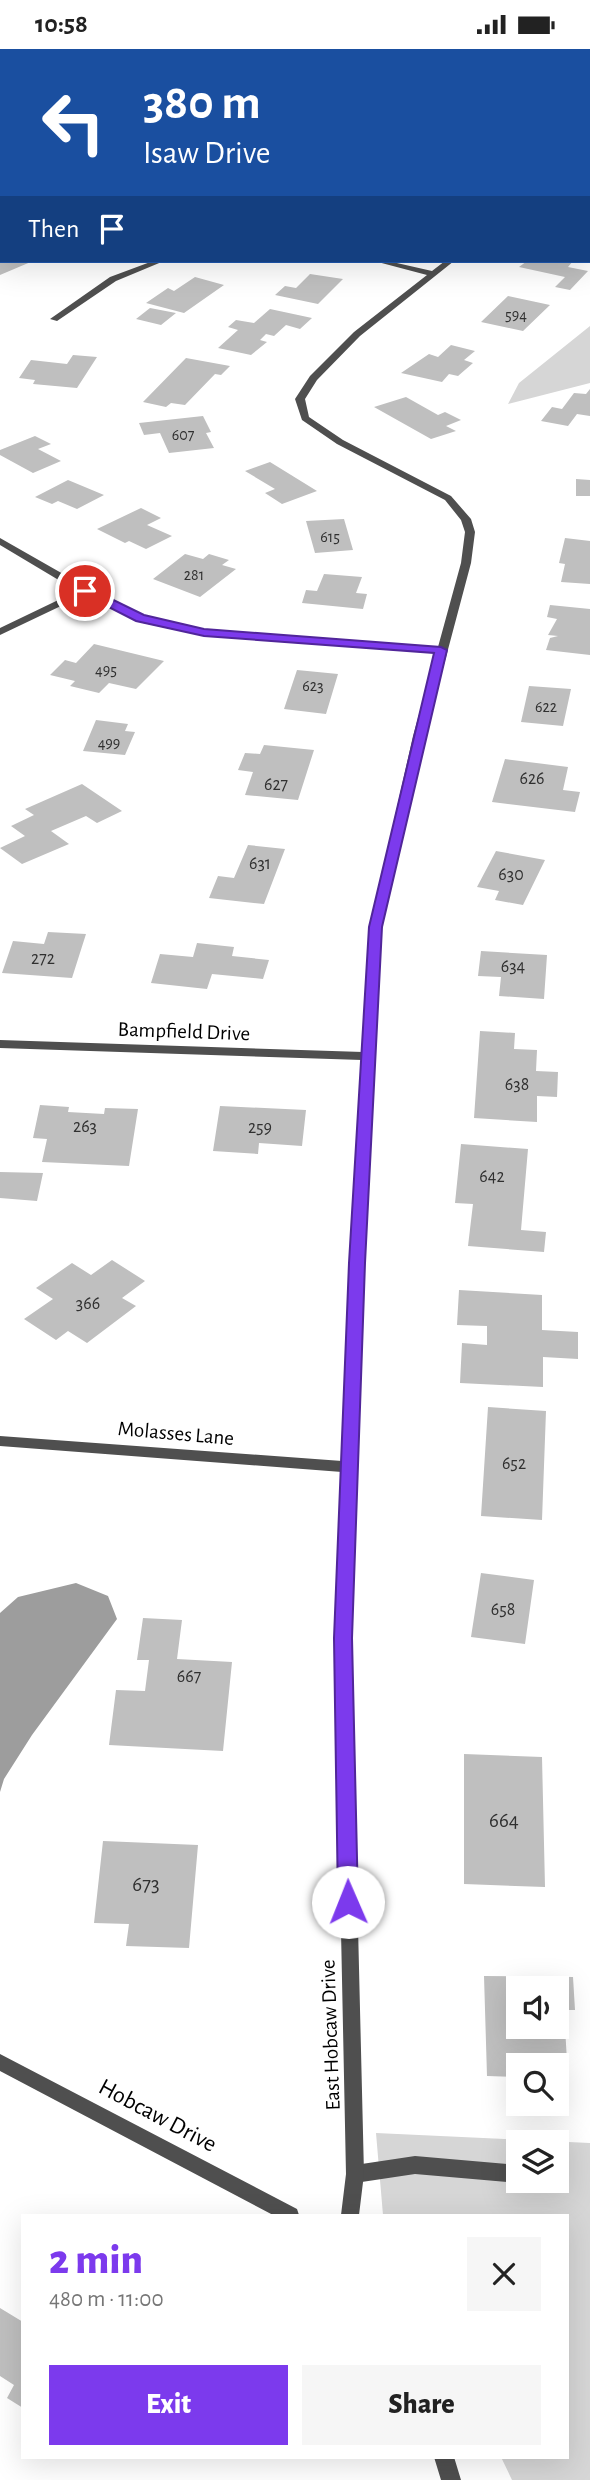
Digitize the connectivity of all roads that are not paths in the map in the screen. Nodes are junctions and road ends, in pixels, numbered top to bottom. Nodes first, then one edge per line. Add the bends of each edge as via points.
1 (155, 263) edge
2 (387, 263) edge
3 (448, 263) edge
4 (434, 274) junction
5 (54, 319) dead end
6 (0, 541) edge
7 (85, 591) junction
8 (0, 632) edge
9 (441, 650) junction
10 (0, 1044) edge
11 (367, 1056) junction
12 (0, 1441) edge
13 (349, 1467) junction
14 (0, 2063) edge
15 (506, 2173) edge
16 (355, 2174) junction
17 (288, 2214) edge
18 (350, 2214) edge
19 (445, 2459) edge
20 (451, 2480) edge

1 - 5 street via 113,279
2 - 4 street
3 - 4 street, East Hobcaw Drive
4 - 9 street, East Hobcaw Drive via 357,334 313,378 300,408 306,418 340,442 448,498 466,519 470,532 466,563
6 - 7 street
7 - 8 street
7 - 9 street via 140,618 204,633
9 - 11 street, East Hobcaw Drive via 376,927
10 - 11 street, Bampfield Drive
11 - 13 street, East Hobcaw Drive
12 - 13 street, Molasses Lane
13 - 16 street, East Hobcaw Drive via 343,1638
14 - 17 street, Hobcaw Drive
15 - 16 street via 415,2165
16 - 18 street, East Hobcaw Drive
19 - 20 street

